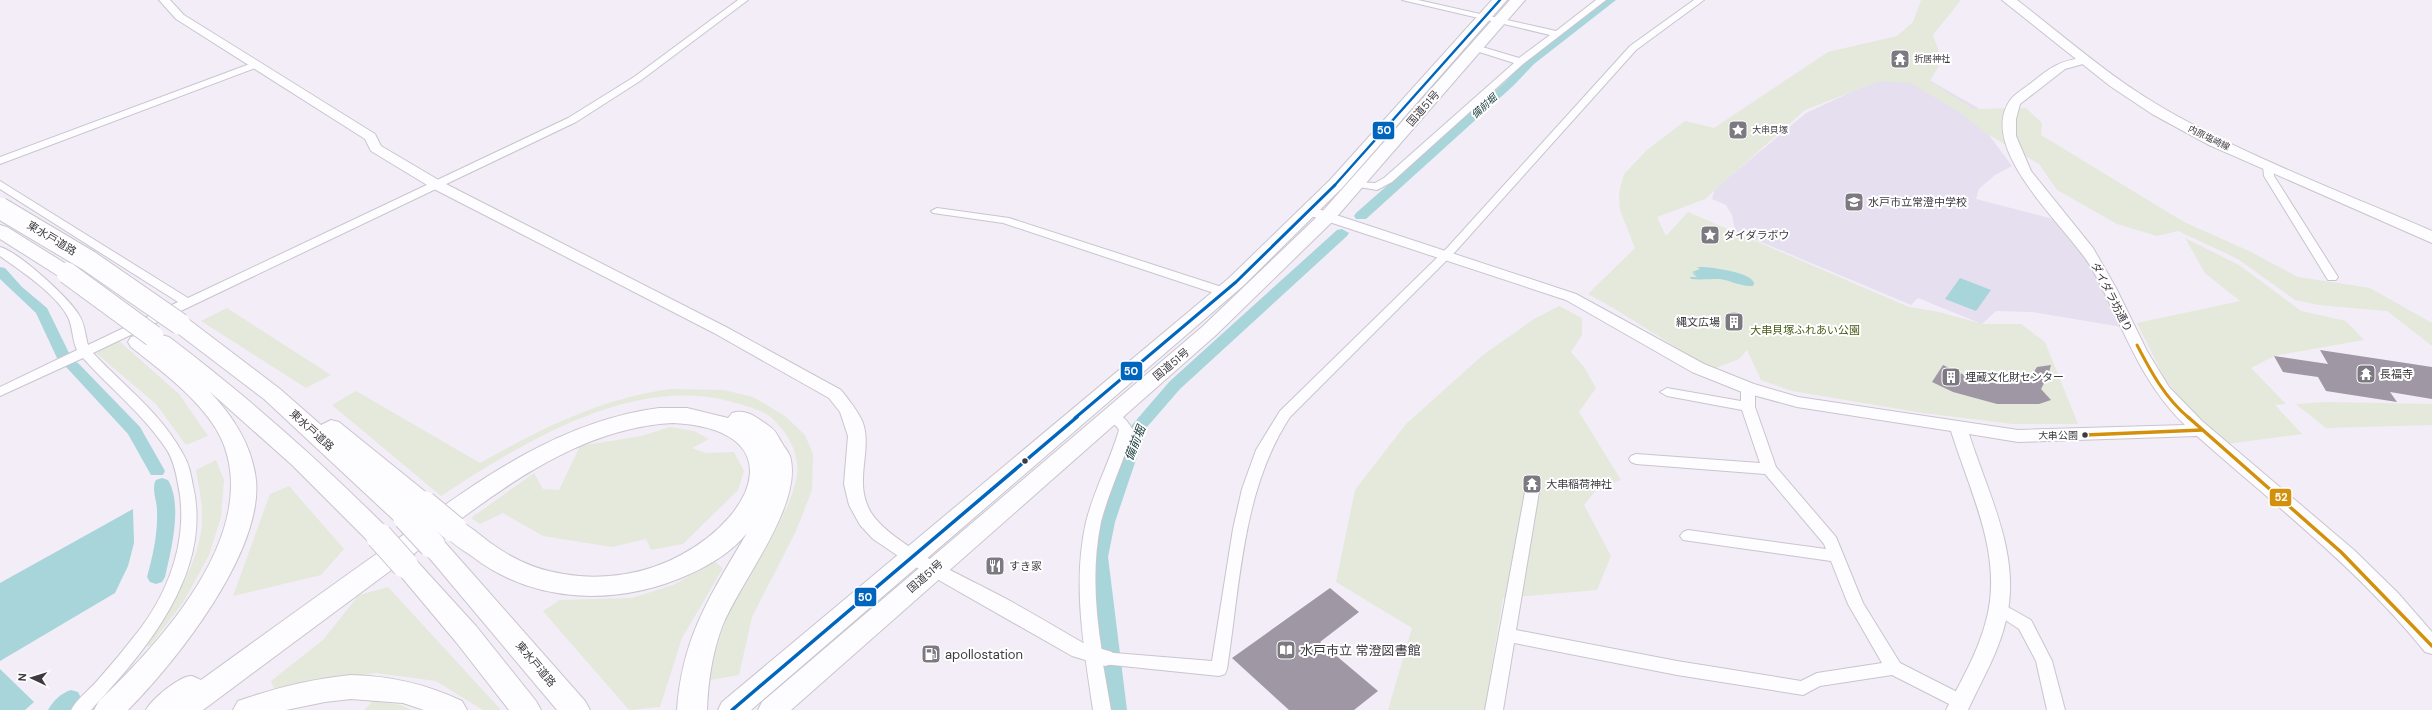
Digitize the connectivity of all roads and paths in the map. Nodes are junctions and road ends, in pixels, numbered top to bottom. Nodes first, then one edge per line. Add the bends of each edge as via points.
1 (164, 0) edge
2 (744, 0) edge
3 (1406, 0) edge
4 (1500, 0) edge
5 (1518, 0) edge
6 (1602, 0) edge
7 (1700, 0) edge
8 (2009, 0) edge
9 (1493, 19) junction
10 (1558, 34) junction
11 (1476, 48) junction
12 (2086, 60) junction
13 (1520, 62) junction
14 (256, 65) junction
15 (0, 161) edge
16 (2268, 166) junction
17 (0, 184) edge
18 (1357, 184) junction
19 (437, 185) junction
20 (0, 208) edge
21 (937, 211) dead end
22 (1319, 214) junction
23 (0, 231) edge
24 (2432, 238) edge
25 (0, 251) edge
26 (1446, 255) junction
27 (2332, 277) dead end
28 (1224, 292) junction
29 (188, 303) junction
30 (146, 339) junction
31 (85, 352) junction
32 (1748, 388) junction
33 (0, 392) edge
34 (1667, 392) dead end
35 (1748, 407) junction
36 (1110, 415) junction
37 (1958, 429) junction
38 (2202, 430) junction
39 (1636, 459) dead end
40 (1769, 469) junction
41 (1532, 492) dead end
42 (415, 510) junction
43 (1688, 536) dead end
44 (1837, 556) junction
45 (924, 563) junction
46 (1999, 608) junction
47 (1507, 635) junction
48 (2432, 646) edge
49 (1099, 656) junction
50 (1894, 668) junction
51 (1959, 706) edge
52 (692, 707) edge
53 (80, 710) edge
54 (109, 710) edge
55 (161, 710) edge
56 (181, 710) edge
57 (248, 710) edge
58 (452, 710) edge
59 (526, 710) edge
60 (575, 710) edge
61 (732, 710) edge
62 (772, 710) edge
63 (1102, 710) edge
64 (1494, 710) edge
65 (2056, 710) edge

1 - 14 street via 180,17
2 - 19 street via 637,79 572,120
3 - 9 street
4 - 9 highway, 国道51号
5 - 9 highway, 国道51号
6 - 10 street
7 - 26 street via 1633,48
8 - 12 main road, 内原塩崎線
9 - 10 street
9 - 11 highway, 国道51号
9 - 22 highway, 国道51号
10 - 13 street
11 - 13 street
11 - 18 highway, 国道51号
12 - 16 main road, 内原塩崎線 via 2157,111 2215,142
12 - 38 street, ダイダラ坊通り via 2061,67 2016,100 2012,105 2009,126 2012,141 2029,177 2087,250 2156,381 2177,408
13 - 18 street via 1502,81 1388,180 1378,187
14 - 15 street
14 - 19 street via 370,138 376,148
16 - 24 main road, 内原塩崎線
16 - 27 street via 2269,176
17 - 29 street
18 - 22 highway, 国道51号
19 - 29 street
19 - 45 street via 720,330 835,394 846,406 858,433 854,478 856,499 866,521 884,538
20 - 42 highway, 東水戸道路, bridge via 89,261 180,324 243,371 332,447
21 - 28 street via 1005,220
22 - 26 street
22 - 28 highway, 国道51号
22 - 36 highway, 国道51号 via 1209,331
23 - 30 highway, 東水戸道路, bridge via 67,273
25 - 31 street via 63,301 74,316
26 - 32 street via 1571,297 1698,368
26 - 49 street via 1285,414 1274,430 1254,469 1249,487 1219,670
28 - 45 highway, 国道51号
29 - 31 street
30 - 54 highway via 200,395 226,427 243,468 243,494 240,517 204,597 152,666
30 - 59 highway, bridge via 218,384 307,463 405,565 466,634
31 - 33 street
31 - 53 street via 150,418 177,457 182,466 190,507 190,529 178,577 165,604 128,658
32 - 35 street
32 - 37 street via 1797,402
34 - 35 street
35 - 40 street
36 - 45 highway, 国道51号
36 - 49 street via 1121,422 1126,430 1121,451 1094,521 1088,548 1088,582
37 - 38 street via 2037,437
37 - 46 street via 1992,526 1997,552
38 - 48 street, ダイダラ坊通り via 2352,558 2405,613
39 - 40 street
40 - 44 street via 1831,541
41 - 47 street
42 - 56 highway, bridge via 454,529 491,557 516,571 537,578 581,586 626,584 684,565 710,551 730,536 746,519 763,488 762,462 751,442 734,428 717,421 684,416 647,418 575,439 534,459 457,509
42 - 60 highway, 東水戸道路, bridge via 432,545
43 - 44 street
44 - 50 street via 1856,604
45 - 49 street via 1079,650
45 - 61 highway, 国道51号
45 - 62 highway, 国道51号
46 - 51 street via 1993,631
46 - 65 street via 2025,625 2044,661
47 - 50 street via 1678,668 1803,688 1817,680
47 - 64 street
49 - 63 street
50 - 51 street
52 - 55 highway via 694,680 708,628 720,601 771,510 781,474 775,448 768,437 749,422 725,411 680,405 646,409 553,437 452,501
57 - 58 highway via 300,694 344,687 366,687 422,695

